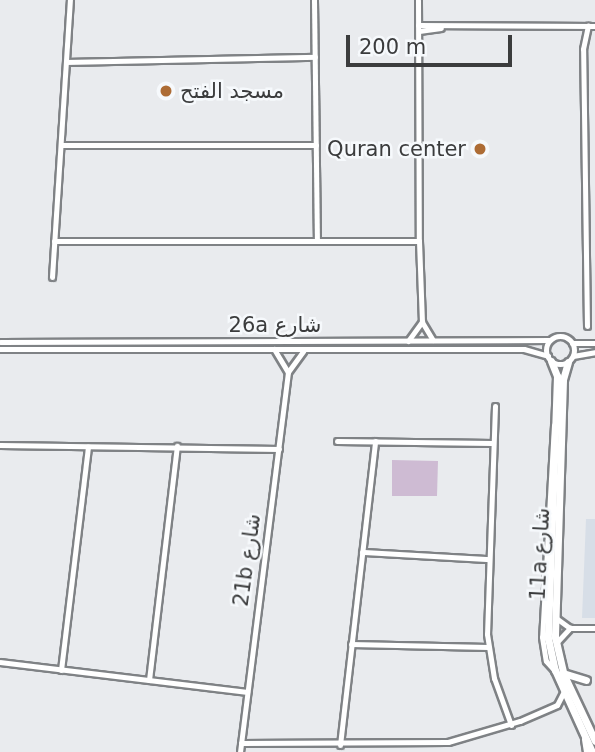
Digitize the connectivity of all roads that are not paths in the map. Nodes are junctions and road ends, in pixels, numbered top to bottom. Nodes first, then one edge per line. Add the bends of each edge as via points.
1 (70, 0) edge
2 (314, 0) edge
3 (418, 0) edge
4 (592, 26) edge
5 (418, 28) junction
6 (315, 57) junction
7 (68, 62) junction
8 (63, 145) junction
9 (316, 145) junction
10 (54, 241) junction
11 (317, 241) junction
12 (419, 241) junction
13 (52, 277) dead end
14 (422, 322) junction
15 (587, 326) dead end
16 (550, 340) junction
17 (408, 341) junction
18 (435, 341) junction
19 (0, 342) edge
20 (572, 342) junction
21 (595, 343) edge
22 (0, 349) edge
23 (274, 349) junction
24 (304, 349) junction
25 (595, 352) edge
26 (549, 358) junction
27 (570, 359) junction
28 (288, 372) junction
29 (495, 406) dead end
30 (337, 441) dead end
31 (375, 441) junction
32 (492, 443) junction
33 (0, 445) edge
34 (177, 446) junction
35 (88, 447) junction
36 (279, 449) junction
37 (362, 552) junction
38 (488, 559) junction
39 (555, 615) junction
40 (570, 628) junction
41 (595, 628) edge
42 (556, 643) junction
43 (351, 644) junction
44 (488, 647) junction
45 (0, 662) edge
46 (61, 670) junction
47 (564, 673) junction
48 (149, 680) junction
49 (586, 681) dead end
50 (564, 691) junction
51 (247, 692) junction
52 (557, 705) junction
53 (572, 709) junction
54 (511, 725) junction
55 (584, 736) junction
56 (595, 741) edge
57 (241, 743) junction
58 (340, 745) junction
59 (398, 749) edge
60 (240, 752) edge
61 (586, 752) edge
62 (592, 752) edge

1 - 7 street
2 - 6 street
3 - 5 street
4 - 5 street
4 - 15 street via 583,49
5 - 12 street
6 - 7 street
6 - 9 street
7 - 8 street
8 - 9 street
8 - 10 street
9 - 11 street
10 - 11 street
10 - 13 street
11 - 12 street
12 - 14 street
14 - 17 street
14 - 18 street
16 - 18 street, 26a شارع
16 - 20 street, 26a شارع via 560,336
16 - 26 street
17 - 18 street, 26a شارع
17 - 19 street, 26a شارع
20 - 21 street
20 - 27 street
22 - 23 street, 26a شارع
23 - 24 street, 26a شارع
23 - 28 street
24 - 26 street, 26a شارع via 524,349
24 - 28 street, 21b شارع
25 - 27 street
26 - 27 street, 26a شارع
26 - 50 street, 11a شارع via 556,373 547,630
27 - 39 street, 11a شارع via 563,380
28 - 36 street, 21b شارع
29 - 32 street
30 - 31 street
31 - 32 street
31 - 37 street
32 - 38 street
33 - 35 street
34 - 35 street
34 - 36 street
34 - 48 street
35 - 46 street
36 - 51 street, 21b شارع
37 - 38 street
37 - 43 street
38 - 44 street
39 - 40 street
39 - 42 street, 11a شارع
40 - 41 street
40 - 42 street
42 - 47 street, 11a شارع
43 - 44 street
43 - 58 street
44 - 54 street
45 - 46 street
46 - 48 street
47 - 49 street
47 - 56 street, 11a شارع
48 - 51 street
50 - 52 street
50 - 53 street, 11a شارع
51 - 57 street, 21b شارع
52 - 53 street
52 - 54 street
53 - 55 street, 11a شارع
54 - 59 street via 448,743
55 - 61 street, 11a شارع
55 - 62 street, 11a شارع
57 - 58 street
57 - 60 street, 21b شارع
58 - 59 street

